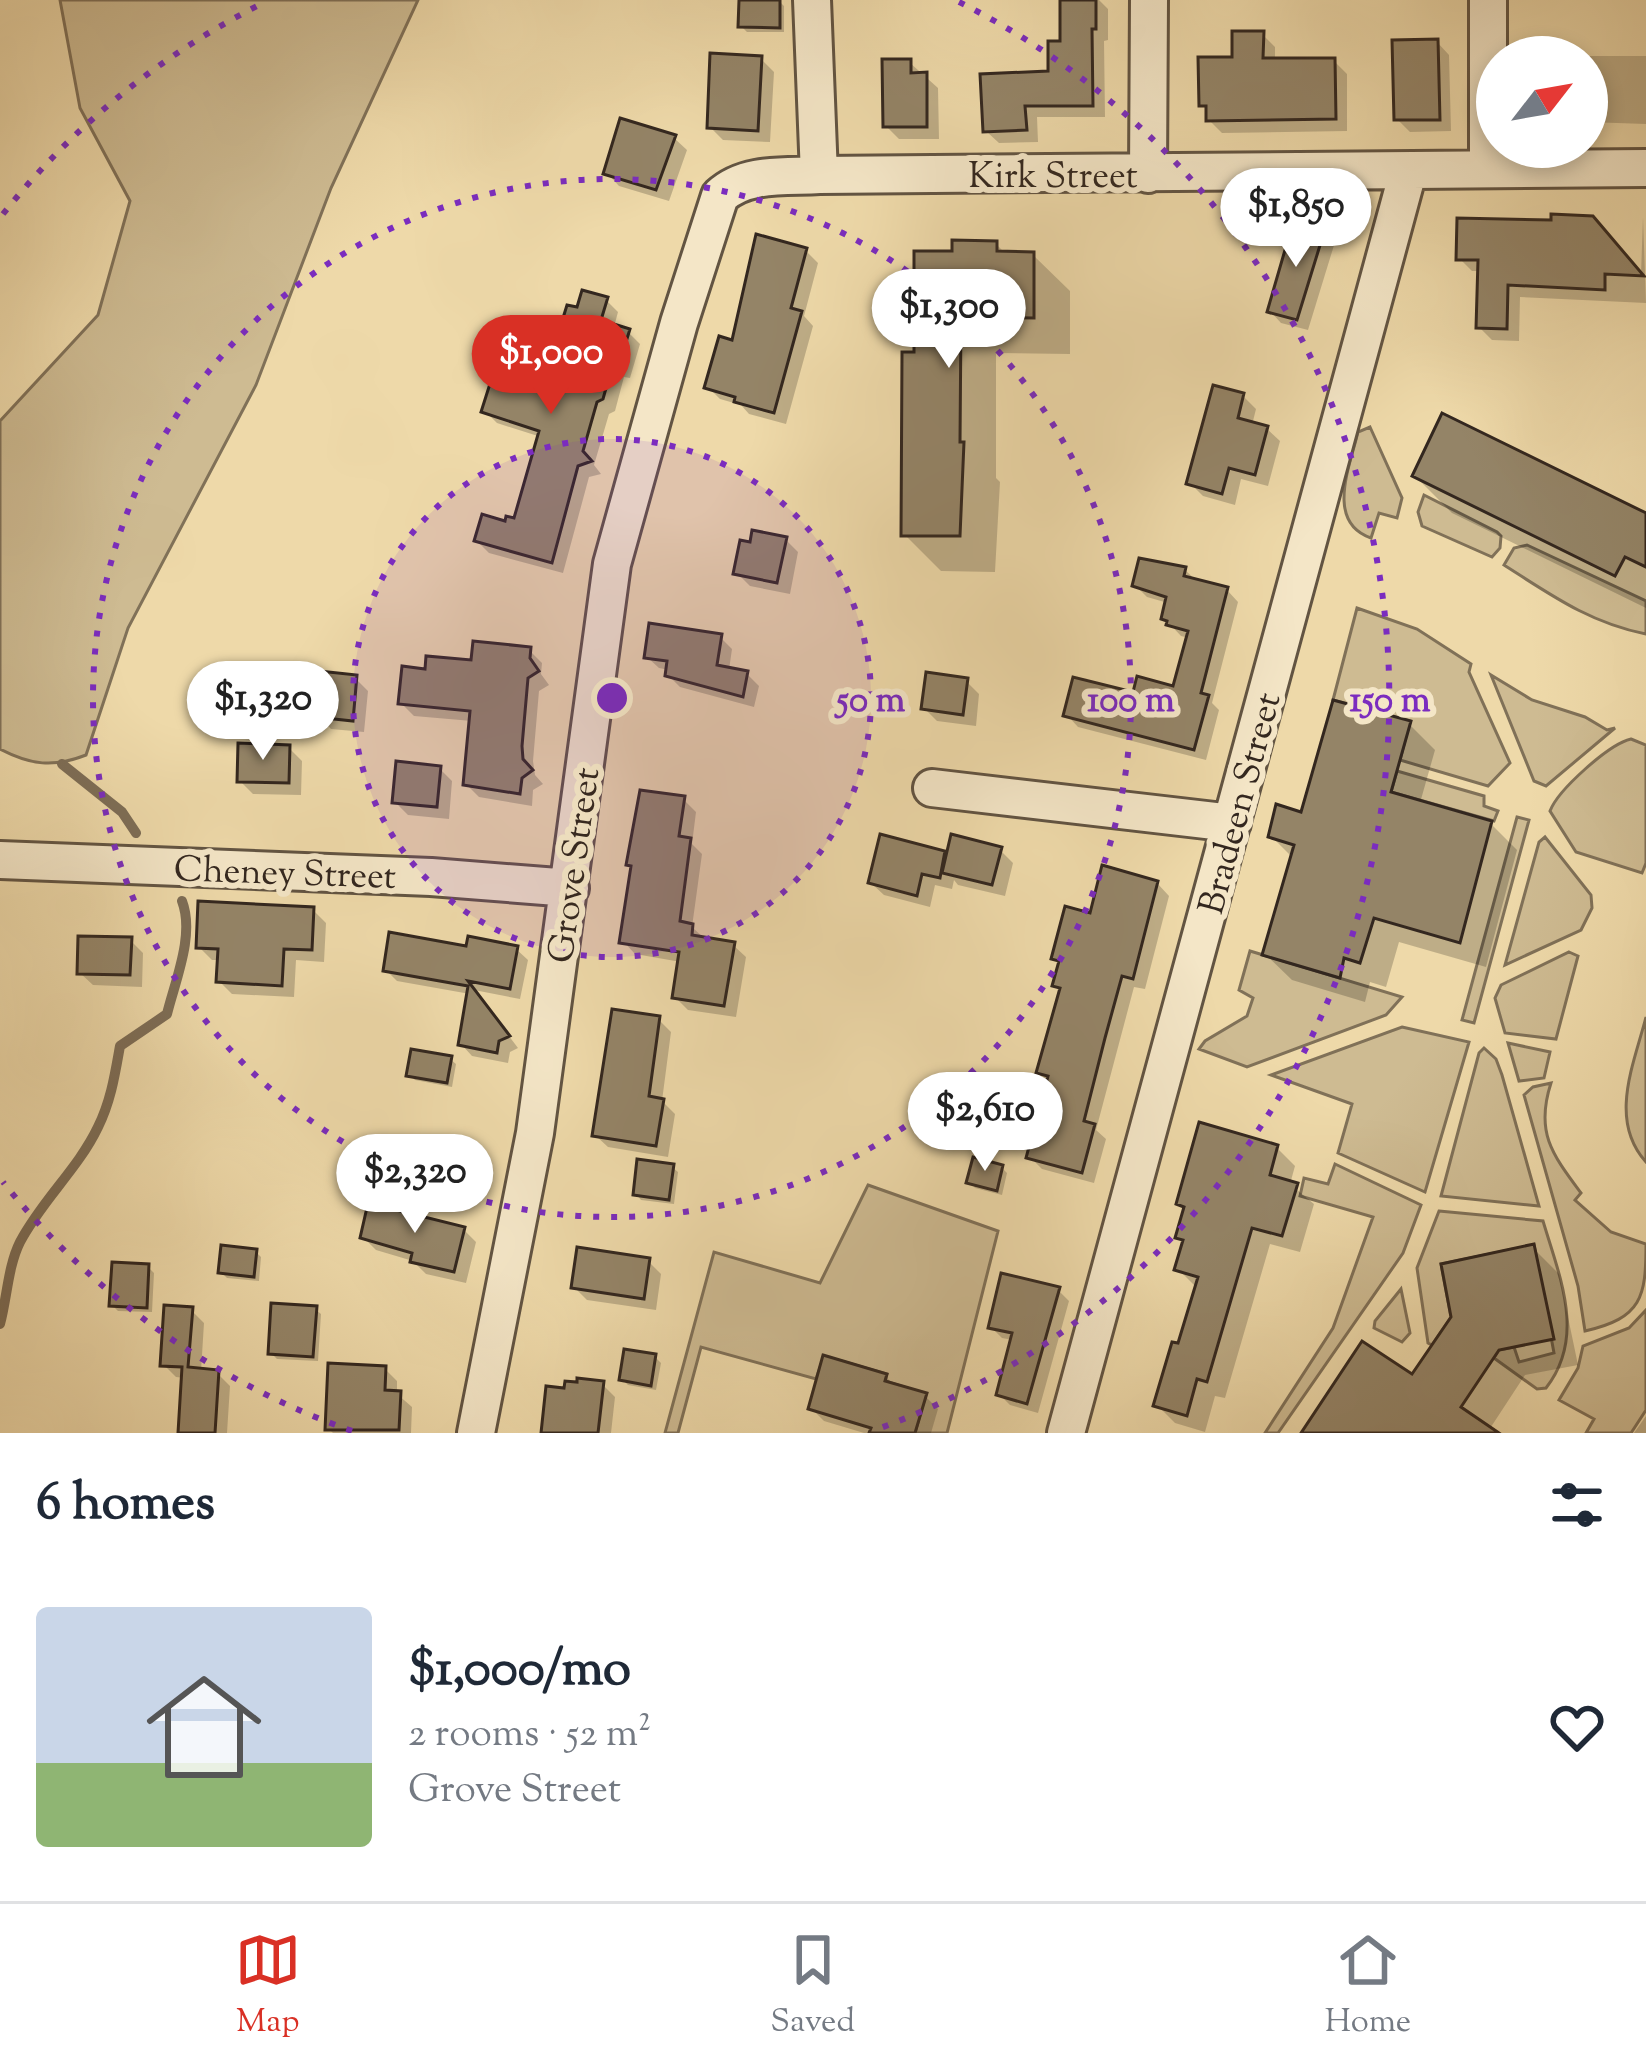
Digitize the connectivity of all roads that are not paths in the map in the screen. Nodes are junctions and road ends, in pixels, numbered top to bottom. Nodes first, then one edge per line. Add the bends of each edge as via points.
1 (812, 0) edge
2 (1149, 0) edge
3 (1488, 0) edge
4 (1646, 168) edge
5 (1488, 169) junction
6 (1408, 172) junction
7 (1148, 174) junction
8 (819, 175) junction
9 (932, 788) dead end
10 (1232, 823) junction
11 (0, 860) edge
12 (570, 888) junction
13 (476, 1433) edge
14 (1066, 1433) edge

1 - 8 street
2 - 7 street
3 - 5 street
4 - 5 street, Kirk Street
5 - 6 street, Kirk Street
6 - 7 street, Kirk Street
6 - 10 street, Bradeen Street
7 - 8 street, Kirk Street
8 - 12 street, Grove Street via 735,183 715,206 612,564
9 - 10 street
10 - 14 street, Bradeen Street
11 - 12 street, Cheney Street
12 - 13 street, Grove Street via 533,1143

